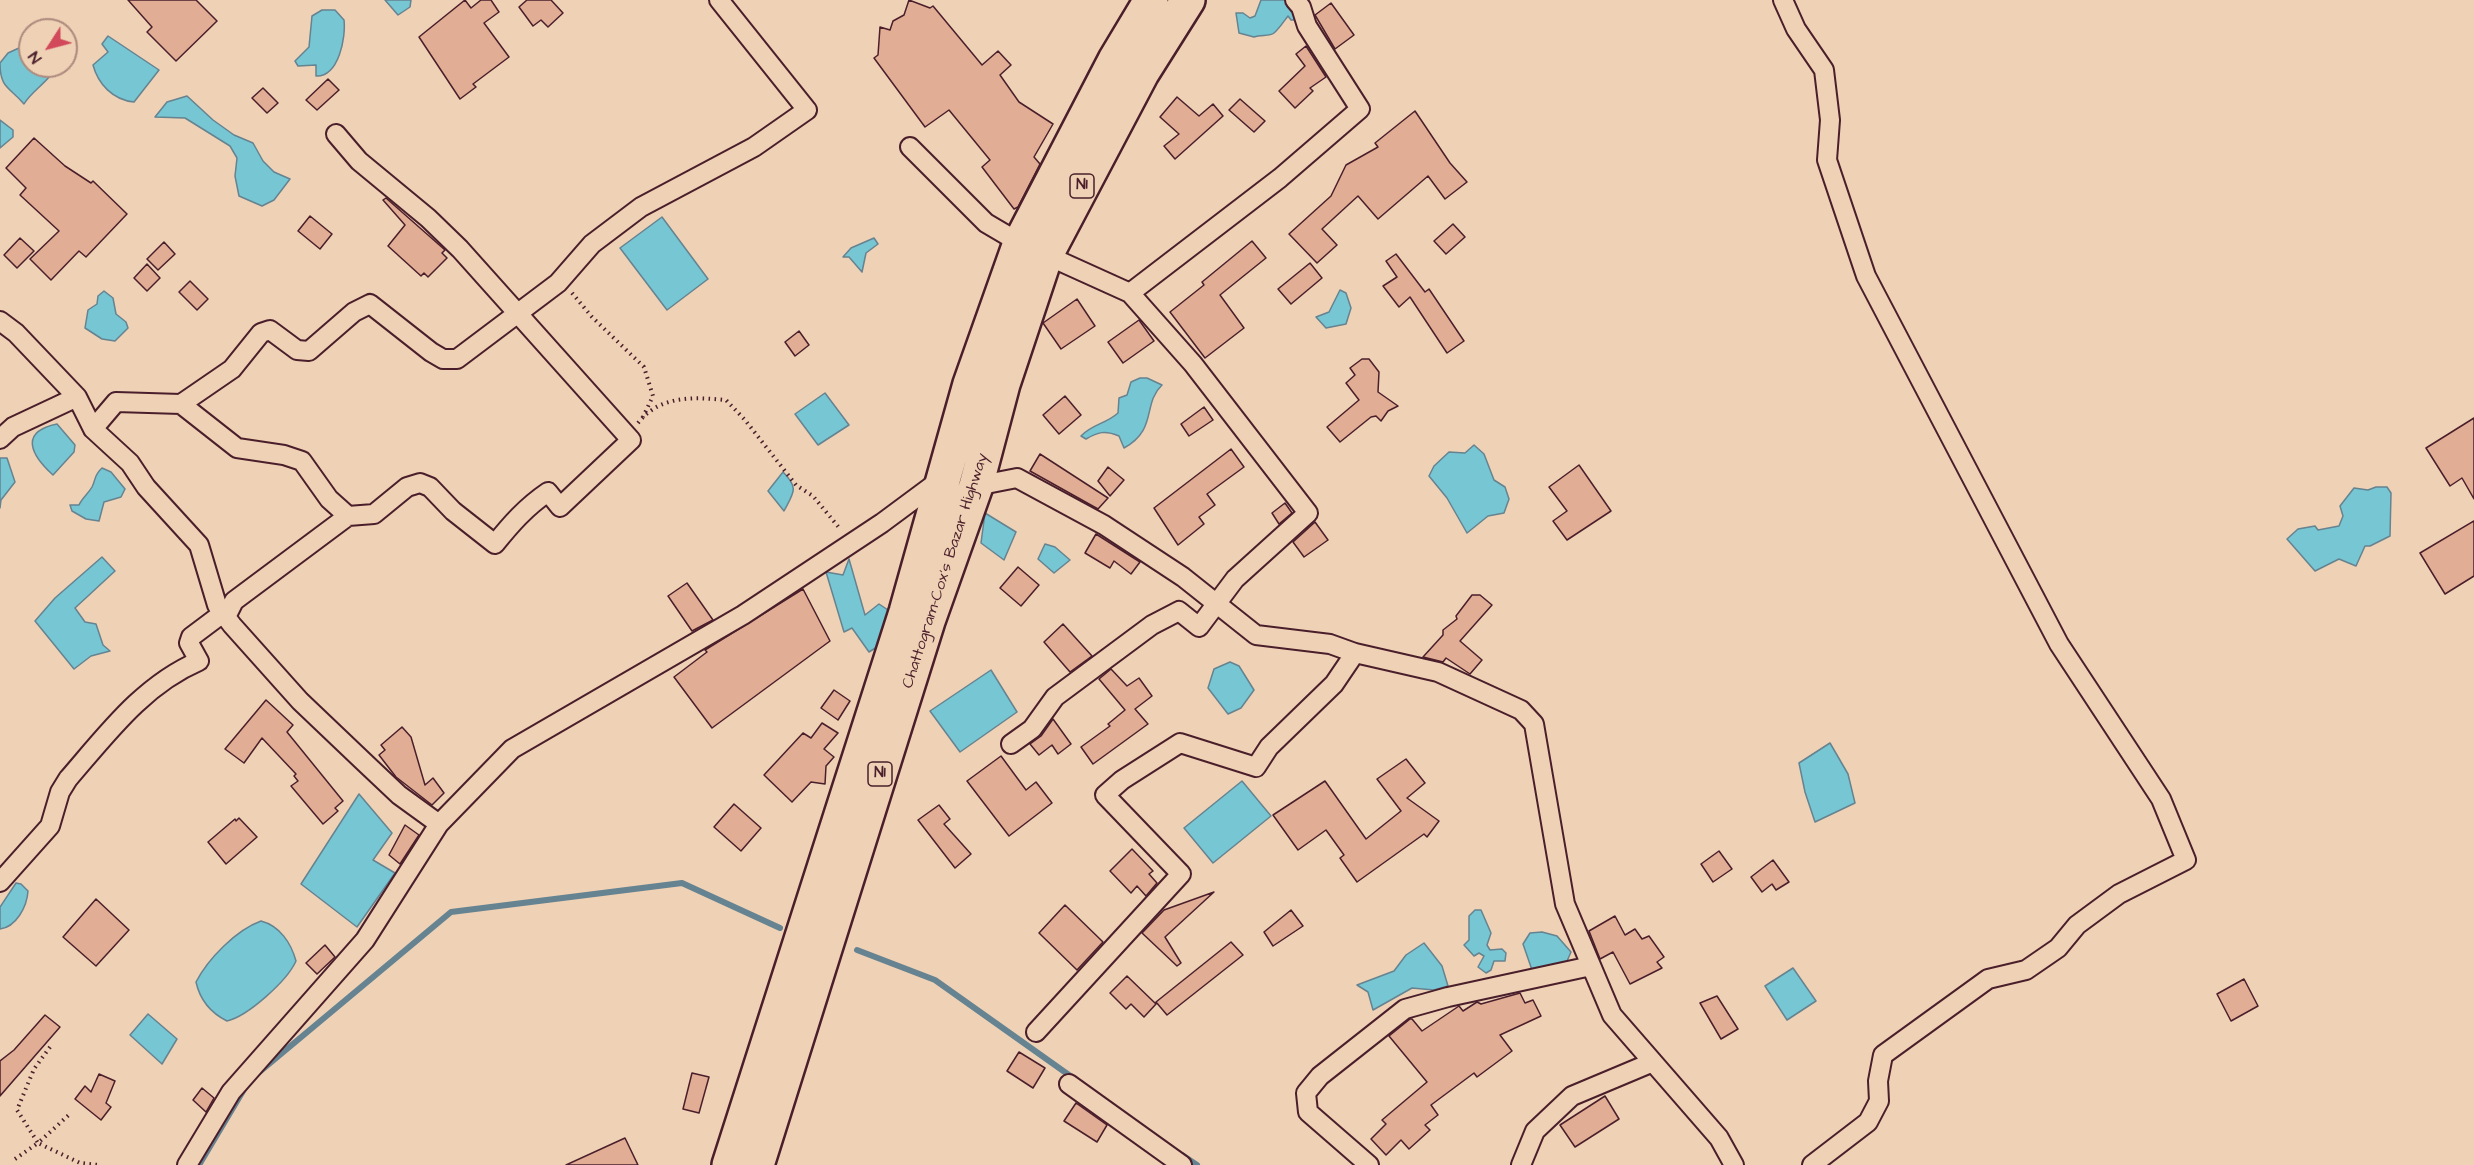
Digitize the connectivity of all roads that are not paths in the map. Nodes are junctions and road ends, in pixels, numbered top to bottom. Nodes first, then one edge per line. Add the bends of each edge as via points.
1 (718, 0) edge
2 (1151, 0) edge
3 (1188, 0) edge
4 (1295, 0) edge
5 (1783, 0) edge
6 (336, 134) dead end
7 (910, 147) dead end
8 (1033, 249) junction
9 (1130, 293) junction
10 (515, 313) junction
11 (0, 321) edge
12 (77, 397) junction
13 (181, 404) junction
14 (93, 429) junction
15 (0, 439) edge
16 (941, 479) junction
17 (976, 486) junction
18 (348, 516) junction
19 (1216, 603) junction
20 (225, 615) junction
21 (1355, 653) junction
22 (1011, 744) dead end
23 (439, 824) junction
24 (0, 882) edge
25 (1591, 966) junction
26 (1036, 1032) dead end
27 (1653, 1062) junction
28 (1069, 1084) dead end
29 (1731, 1164) edge
30 (187, 1165) edge
31 (729, 1165) edge
32 (757, 1165) edge
33 (1182, 1165) edge
34 (1369, 1165) edge
35 (1521, 1165) edge
36 (1812, 1165) edge

1 - 10 street via 807,110 754,147 641,207 592,244 558,283
2 - 8 highway, Chattogram-Cox's Bazar Highway / N1 via 1115,60
3 - 8 highway, Chattogram-Cox's Bazar Highway / N1
4 - 9 street via 1307,26 1360,109 1280,178
5 - 36 street via 1796,29 1824,70 1830,120 1827,160 1866,276 2059,644 2161,799 2186,860 2119,894 2077,925 2058,948 2026,970 1988,979 1883,1055 1879,1101 1868,1122
6 - 10 street via 359,161 460,249
7 - 8 street via 986,223
8 - 9 street
8 - 16 highway, Chattogram-Cox's Bazar Highway / N1 via 970,384
8 - 17 highway, Chattogram-Cox's Bazar Highway / N1
9 - 19 street via 1193,364 1308,513 1235,579
10 - 13 street via 457,359 443,359 431,352 370,304 354,312 309,351 297,350 270,330 261,333 232,369
10 - 18 street via 631,440 560,507 548,492 520,514 495,544 453,512 430,487 420,483 407,487 374,514
11 - 12 street
12 - 14 street
12 - 15 street via 13,427
13 - 14 street via 116,402
13 - 18 street via 237,448 302,461
14 - 20 street via 130,463 146,488 199,545 217,605
16 - 23 street via 743,615 512,749
16 - 31 highway, Chattogram-Cox's Bazar Highway / N1 via 906,612
17 - 19 street via 1017,478 1104,525 1184,577
17 - 32 highway, Chattogram-Cox's Bazar Highway / N1 via 925,632
18 - 20 street via 234,601
19 - 21 street via 1256,635 1330,644
19 - 22 street via 1199,627 1179,611 1152,625 1055,697 1032,729
20 - 23 street via 300,701 399,795
20 - 24 street via 191,637 189,643 199,661 133,704 68,779 50,826
21 - 25 street via 1438,672 1521,710 1533,724 1565,904
21 - 26 street via 1334,684 1269,747 1256,767 1179,743 1105,795 1181,874
23 - 30 street via 365,940 231,1092
25 - 27 street via 1612,1015
25 - 34 street via 1406,1010 1320,1076 1306,1093 1308,1112
27 - 29 street via 1719,1138
27 - 35 street via 1572,1096 1535,1131
28 - 33 street

